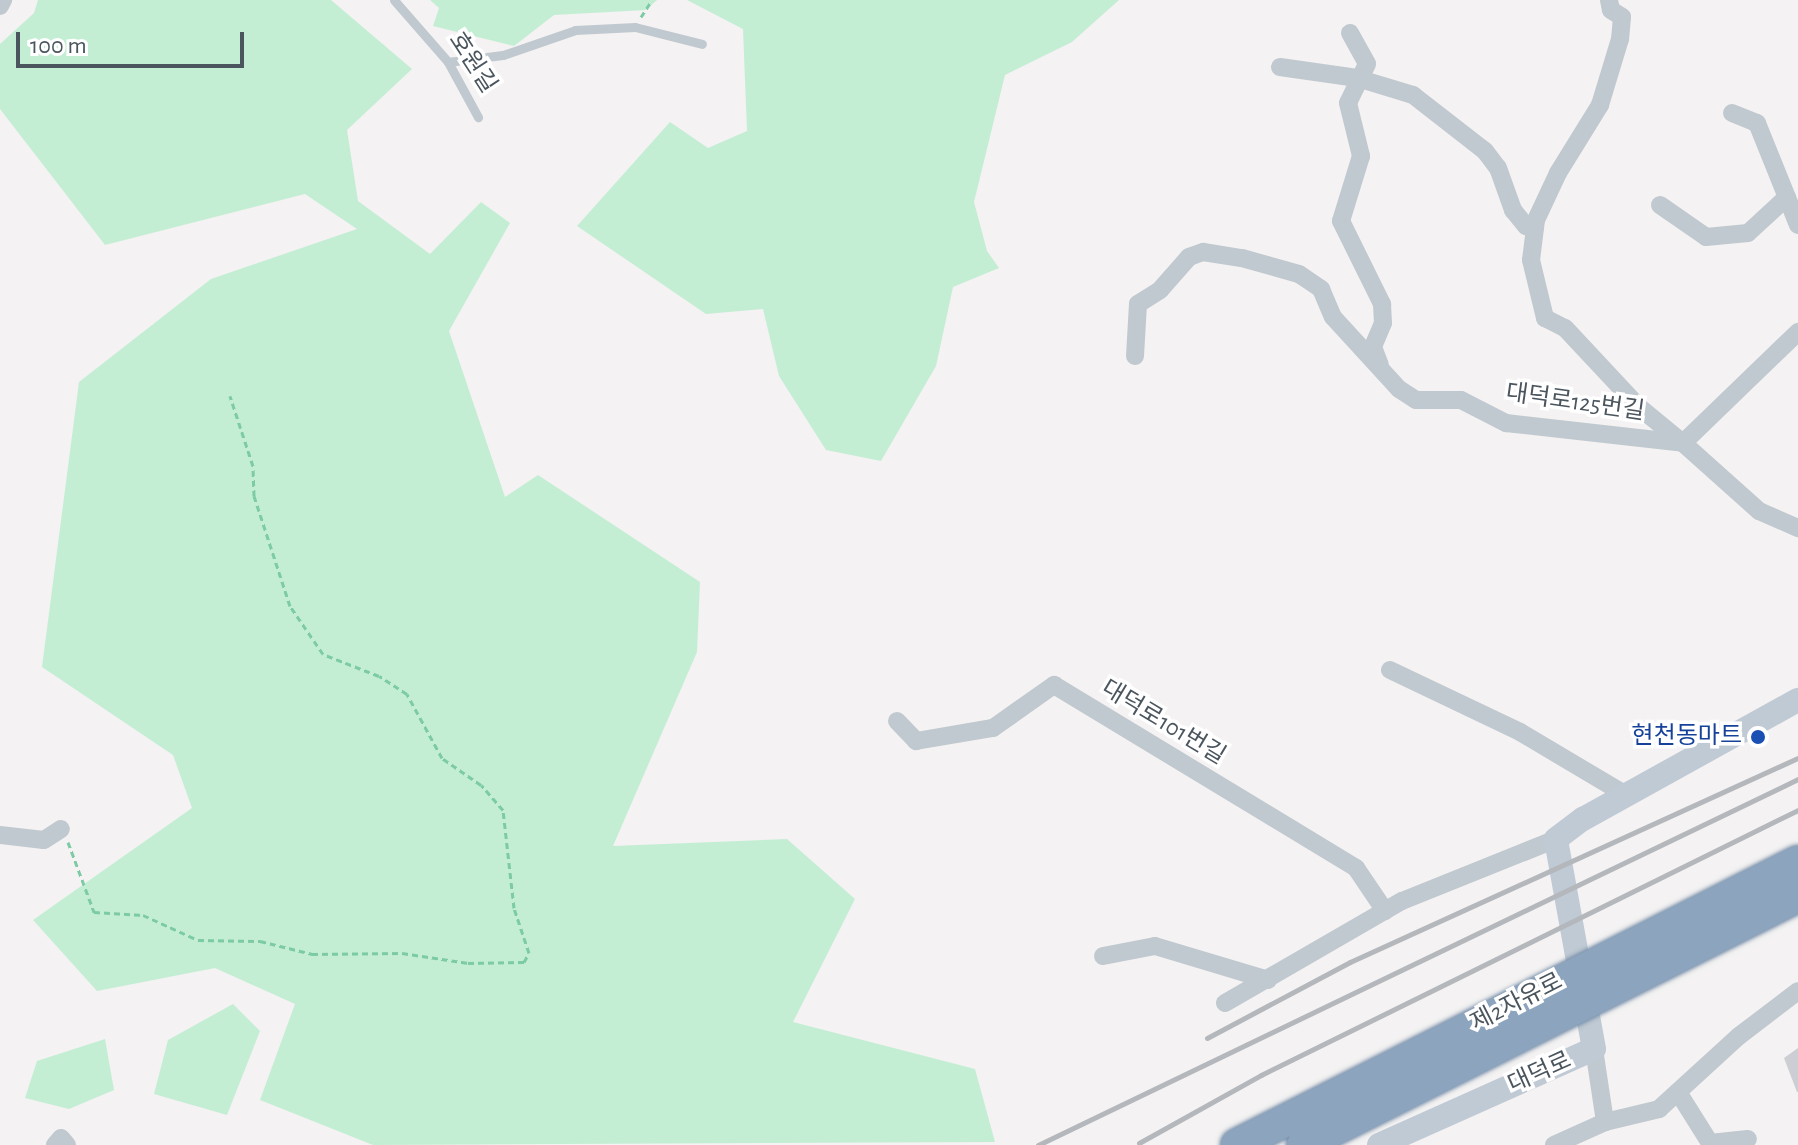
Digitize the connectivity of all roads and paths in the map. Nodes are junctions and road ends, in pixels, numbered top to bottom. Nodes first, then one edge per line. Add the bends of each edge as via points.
1 (3, 0) edge
2 (394, 0) edge
3 (652, 0) edge
4 (1609, 0) edge
5 (0, 6) edge
6 (635, 27) junction
7 (1350, 33) dead end
8 (702, 44) dead end
9 (448, 62) junction
10 (1280, 67) dead end
11 (1357, 78) junction
12 (1732, 113) dead end
13 (478, 117) dead end
14 (1787, 197) junction
15 (1660, 205) dead end
16 (1798, 225) edge
17 (1535, 228) junction
18 (1798, 332) edge
19 (1135, 356) dead end
20 (1381, 368) junction
21 (230, 396) dead end
22 (1683, 443) junction
23 (1798, 528) edge
24 (1390, 670) dead end
25 (1798, 700) edge
26 (897, 721) dead end
27 (1626, 795) junction
28 (61, 829) joint
29 (0, 835) edge
30 (1556, 839) junction
31 (1798, 862) edge
32 (1798, 896) edge
33 (1385, 911) junction
34 (1103, 956) dead end
35 (1268, 980) junction
36 (1798, 991) edge
37 (1225, 1003) dead end
38 (1594, 1049) junction
39 (1678, 1092) junction
40 (1605, 1122) junction
41 (1748, 1139) dead end
42 (55, 1145) edge
43 (67, 1145) edge
44 (1237, 1145) edge
45 (1303, 1145) edge
46 (1379, 1145) edge
47 (1554, 1145) edge

1 - 5 street
2 - 9 lane, 호원길
3 - 6 path
4 - 17 street, 대덕로125번길 via 1611,10 1622,17 1605,92 1558,173
6 - 8 lane
6 - 9 lane via 575,30 503,55
7 - 11 street via 1367,64
9 - 13 lane, 호원길
10 - 11 street
11 - 17 street via 1413,95 1485,151 1498,168 1513,210 1526,226
11 - 20 street via 1348,103 1361,156 1341,221 1382,304 1383,323 1373,347
12 - 14 street via 1757,123
14 - 15 street via 1748,233 1706,237
14 - 16 street
17 - 22 street, 대덕로125번길 via 1531,260 1545,318 1565,328 1639,407
18 - 22 street
19 - 20 street, 대덕로125번길 via 1138,304 1160,290 1189,257 1203,252 1299,274 1321,289 1333,317
20 - 22 street, 대덕로125번길 via 1416,400 1461,400 1506,423
21 - 28 path via 253,466 254,496 290,606 323,654 379,676 407,694 442,758 481,785 503,810 514,908 529,953 524,962 468,963 402,953 325,954 260,941 198,940 143,915 94,912
22 - 23 street, 대덕로125번길 via 1759,511
24 - 27 street via 1520,732
25 - 27 street
26 - 33 street, 대덕로101번길 via 916,741 993,728 1054,685 1356,868
27 - 30 street
28 - 29 street via 44,840
30 - 33 street
30 - 38 street, 대덕로
31 - 44 highway, 제2자유로, bridge
32 - 45 highway, 제2자유로, bridge
33 - 35 street
34 - 35 street via 1155,946
35 - 37 street
36 - 39 street
38 - 40 street
38 - 46 street, 대덕로
39 - 40 street via 1659,1109
39 - 41 street via 1710,1143
40 - 47 street
42 - 43 street via 61,1138

